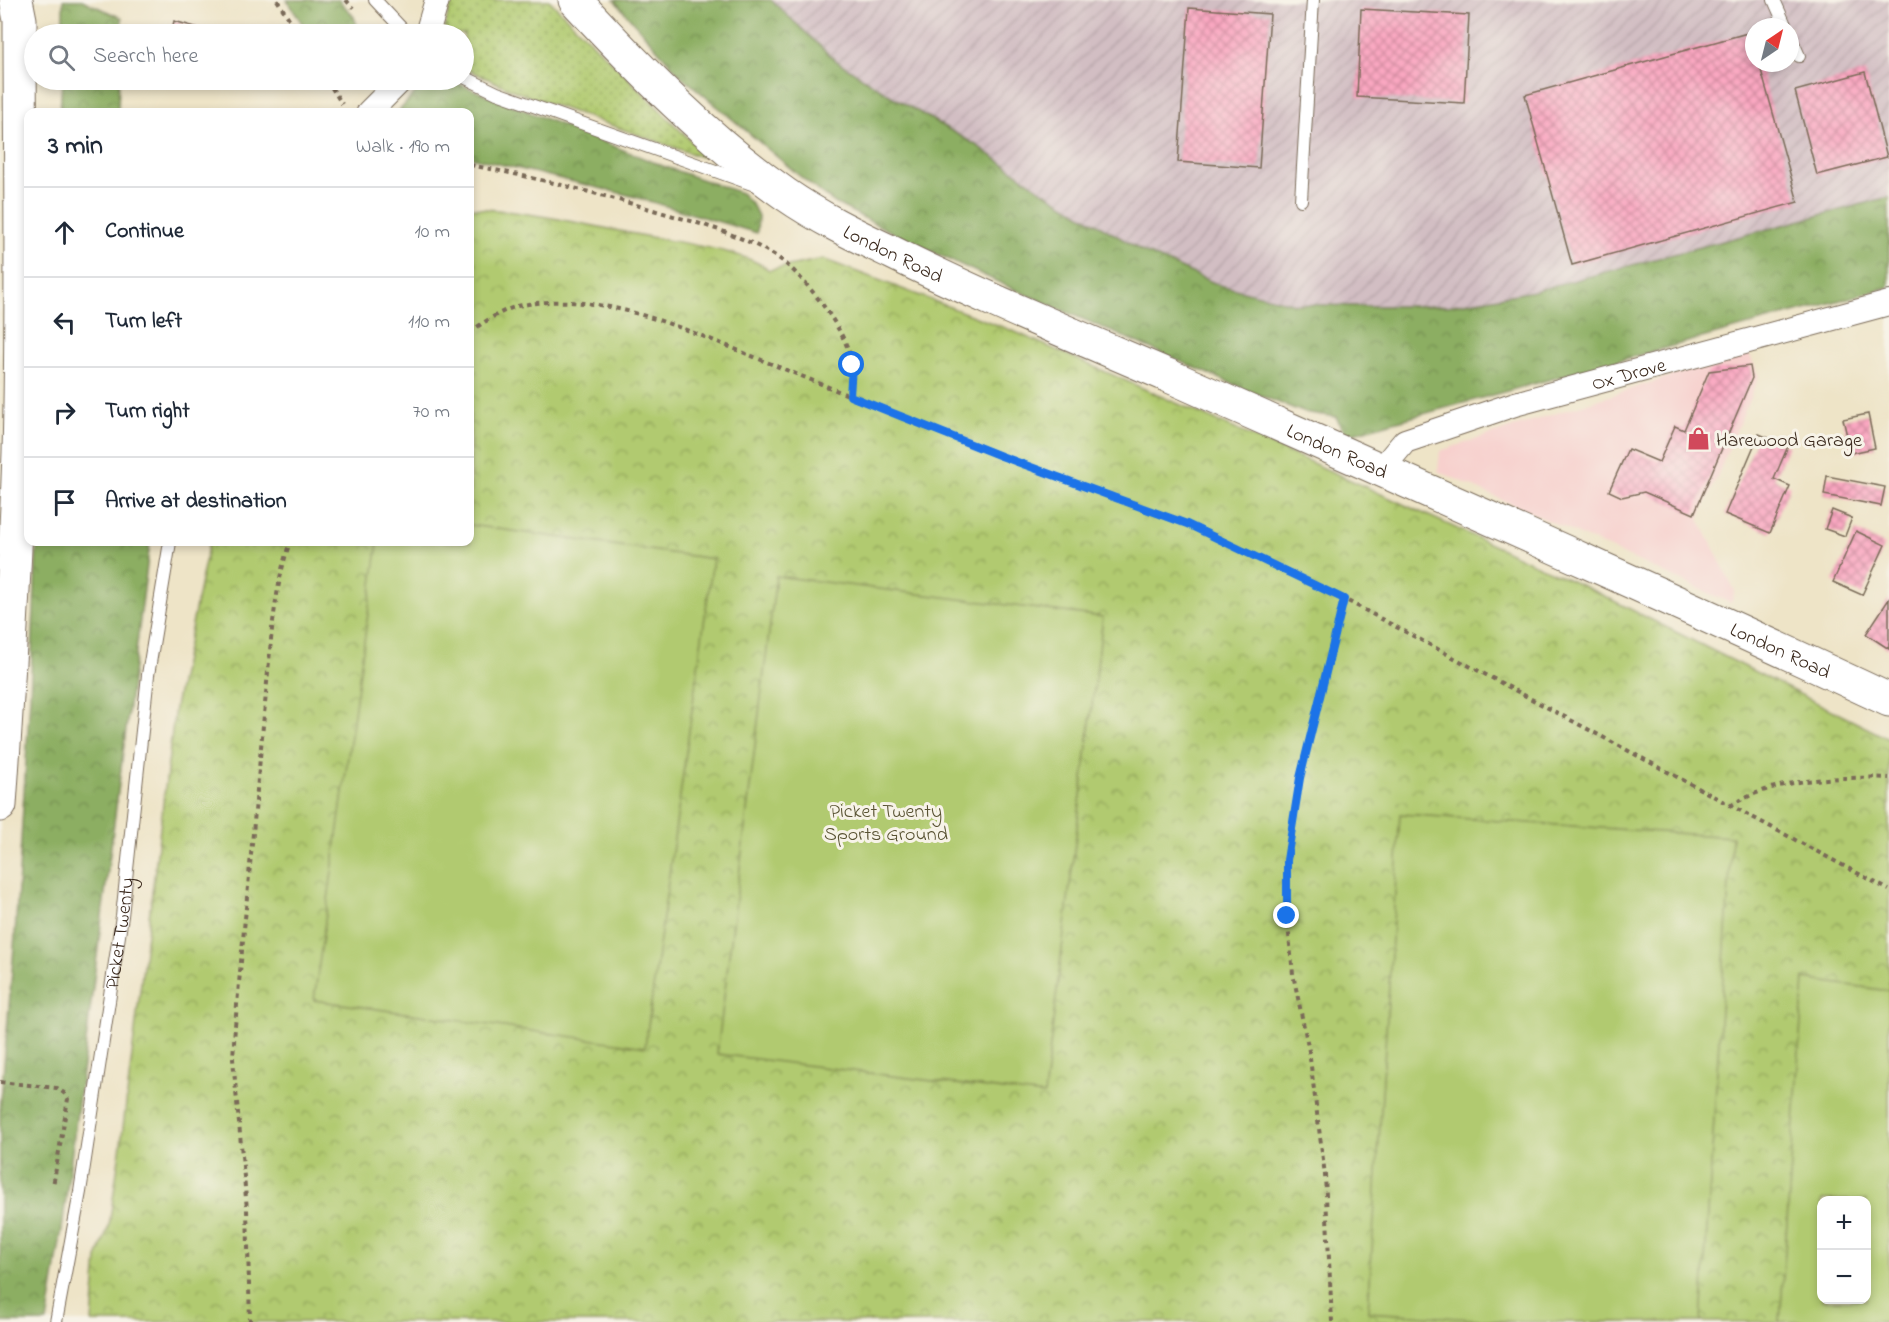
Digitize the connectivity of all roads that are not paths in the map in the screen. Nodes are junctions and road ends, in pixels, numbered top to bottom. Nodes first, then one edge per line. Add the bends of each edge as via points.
1 (375, 0) edge
2 (437, 0) edge
3 (575, 0) edge
4 (1313, 0) edge
5 (1774, 0) edge
6 (21, 7) edge
7 (1782, 18) edge
8 (398, 24) edge
9 (430, 24) edge
10 (474, 82) edge
11 (391, 90) edge
12 (373, 108) edge
13 (787, 196) junction
14 (1301, 200) dead end
15 (1889, 303) edge
16 (1385, 471) junction
17 (169, 546) edge
18 (1889, 700) edge
19 (0, 805) edge
20 (56, 1322) edge

1 - 8 lane
2 - 9 street
3 - 13 main road, London Road via 687,115
4 - 14 lane
5 - 7 lane
6 - 19 main road via 19,441
10 - 13 lane, London Road
11 - 12 street
13 - 16 main road, London Road via 950,281
15 - 16 street, Ox Drove via 1515,404 1405,441
16 - 18 main road, London Road
17 - 20 lane, Picket Twenty via 148,675 122,916

